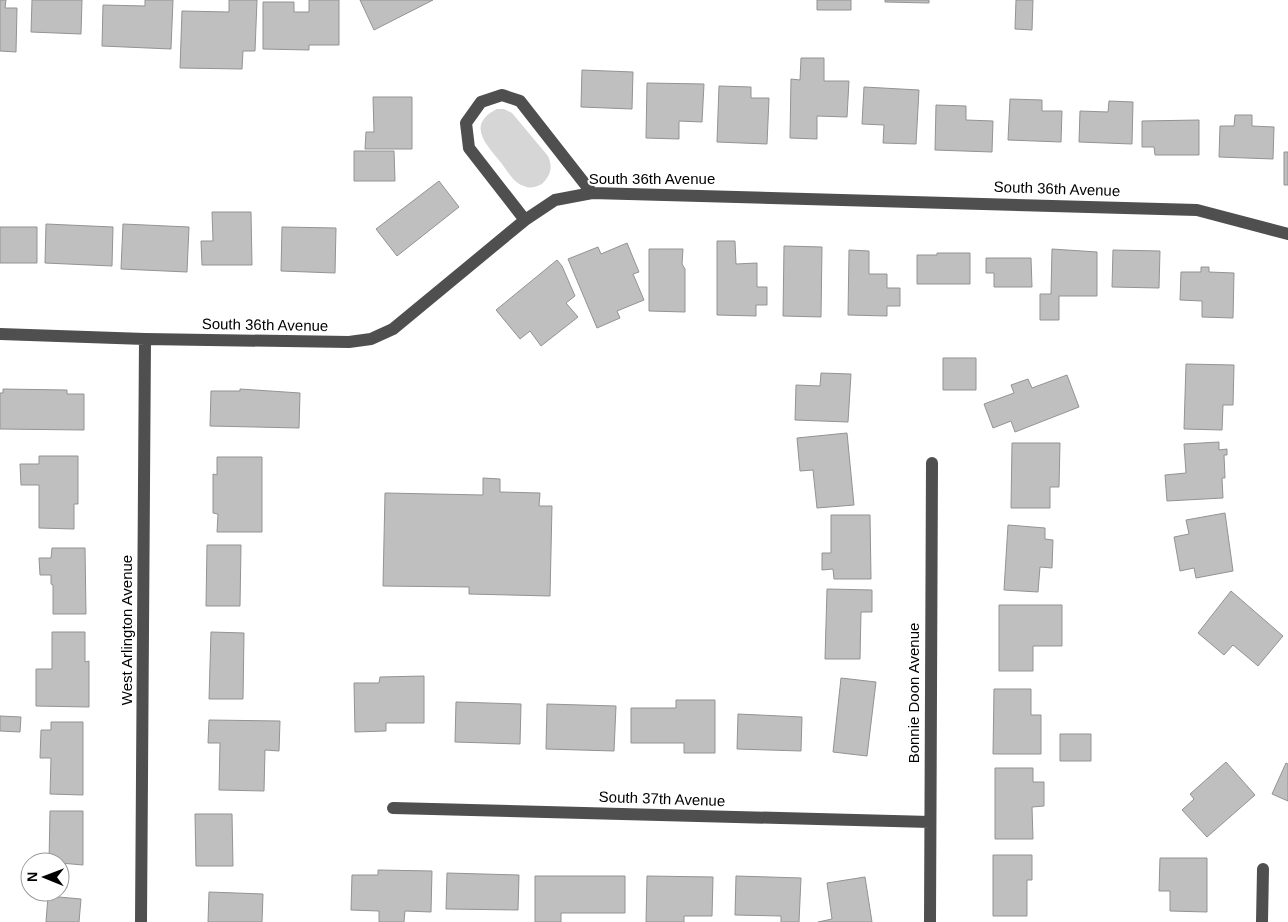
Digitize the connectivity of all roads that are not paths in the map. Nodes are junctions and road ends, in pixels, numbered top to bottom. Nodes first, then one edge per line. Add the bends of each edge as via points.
1 (592, 192) junction
2 (525, 220) junction
3 (1288, 234) edge
4 (0, 334) edge
5 (145, 339) junction
6 (932, 463) dead end
7 (393, 808) dead end
8 (930, 822) junction
9 (1263, 869) dead end
10 (141, 922) edge
11 (930, 922) edge
12 (1262, 922) edge

1 - 2 street, South 36th Avenue via 555,200
1 - 2 street via 520,101 502,95 481,102 466,123 469,148
1 - 3 street, South 36th Avenue via 1197,210
2 - 5 street, South 36th Avenue via 393,329 371,339 349,342
4 - 5 street, South 36th Avenue
5 - 10 street, West Arlington Avenue
6 - 8 street, Bonnie Doon Avenue
7 - 8 street, South 37th Avenue
8 - 11 street, Bonnie Doon Avenue
9 - 12 street

